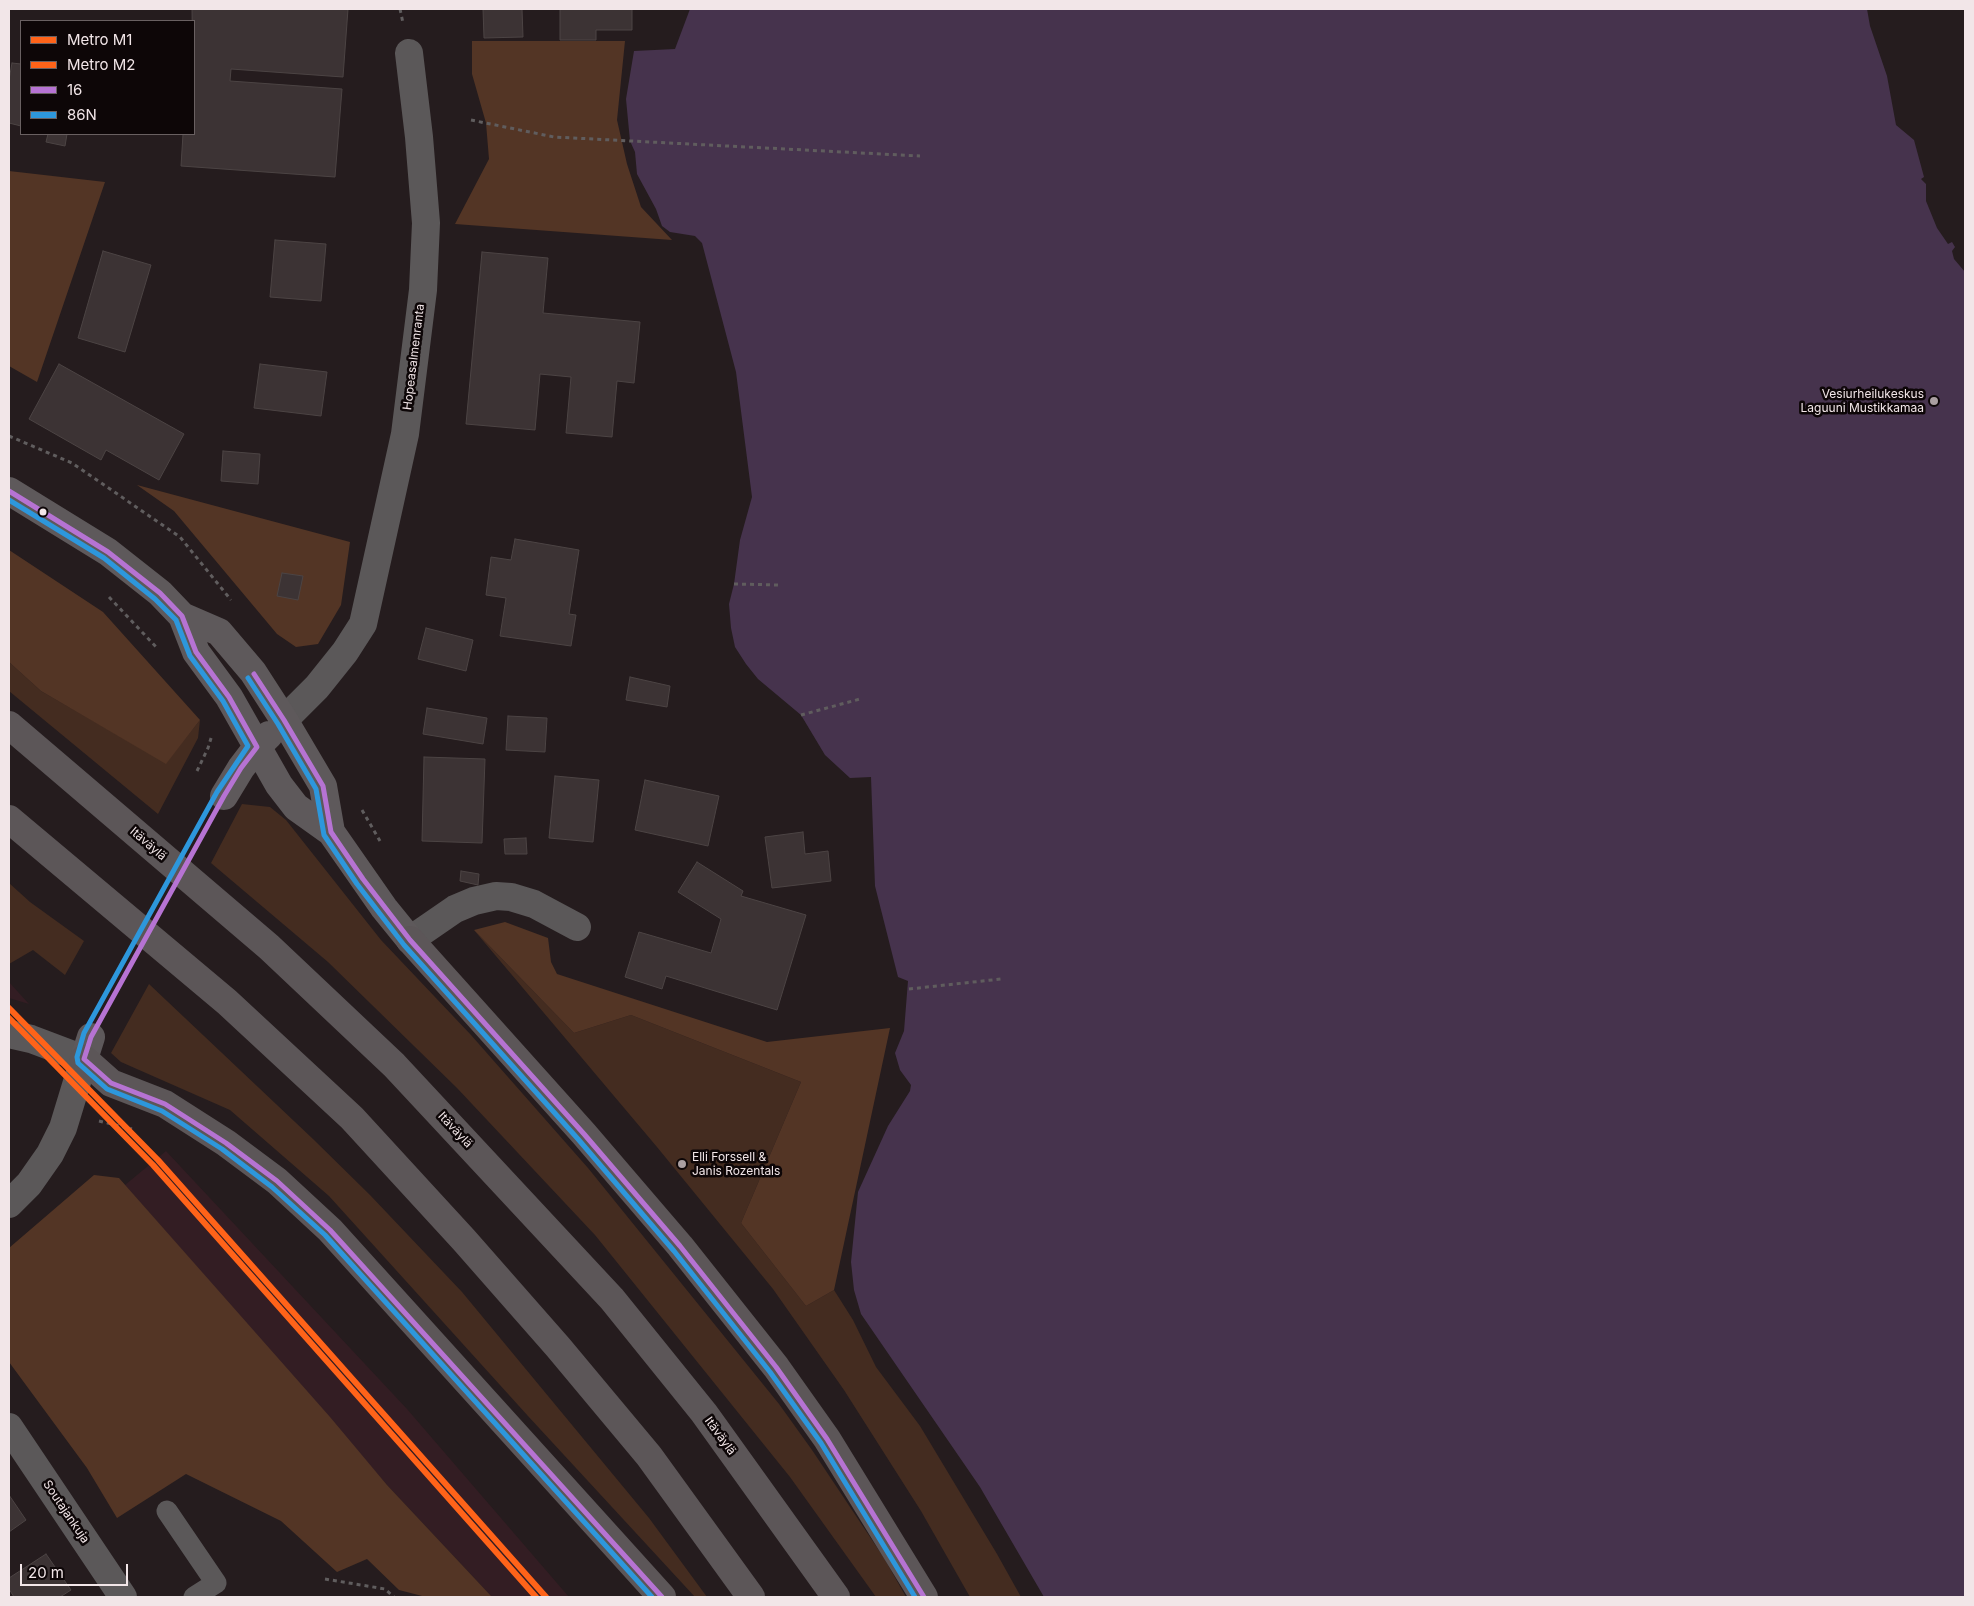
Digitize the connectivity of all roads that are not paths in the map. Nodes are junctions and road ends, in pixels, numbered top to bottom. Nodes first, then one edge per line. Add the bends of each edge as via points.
1 (409, 53) dead end
2 (9, 491) edge
3 (182, 616) junction
4 (284, 720) junction
5 (9, 725) edge
6 (257, 747) junction
7 (224, 796) dead end
8 (9, 819) edge
9 (331, 832) junction
10 (578, 927) dead end
11 (410, 940) junction
12 (9, 1034) edge
13 (88, 1048) junction
14 (9, 1204) edge
15 (9, 1427) edge
16 (166, 1511) dead end
17 (123, 1597) edge
18 (194, 1597) edge
19 (662, 1597) edge
20 (750, 1597) edge
21 (836, 1597) edge
22 (924, 1597) edge

1 - 4 street, Hopeasalmenranta via 426,223 423,290 405,434 363,624 317,687
2 - 3 main road via 108,552 160,593
3 - 4 main road via 219,632 249,666
3 - 6 main road via 196,652 230,697
4 - 6 main road
4 - 9 main road via 323,786
5 - 21 highway, Itäväylä via 269,948 400,1073 612,1299 704,1413
6 - 7 main road
6 - 9 main road via 296,807
8 - 20 highway via 227,1002 352,1118 464,1240 649,1456
9 - 11 main road
10 - 11 street via 534,904 496,896 455,909
11 - 22 highway via 680,1246 776,1367 826,1439
12 - 13 street
13 - 14 street via 64,1128 29,1184
13 - 19 highway via 111,1083 165,1104 221,1140 284,1187 330,1230
15 - 17 street, Soutajankuja
16 - 18 lane via 216,1583

